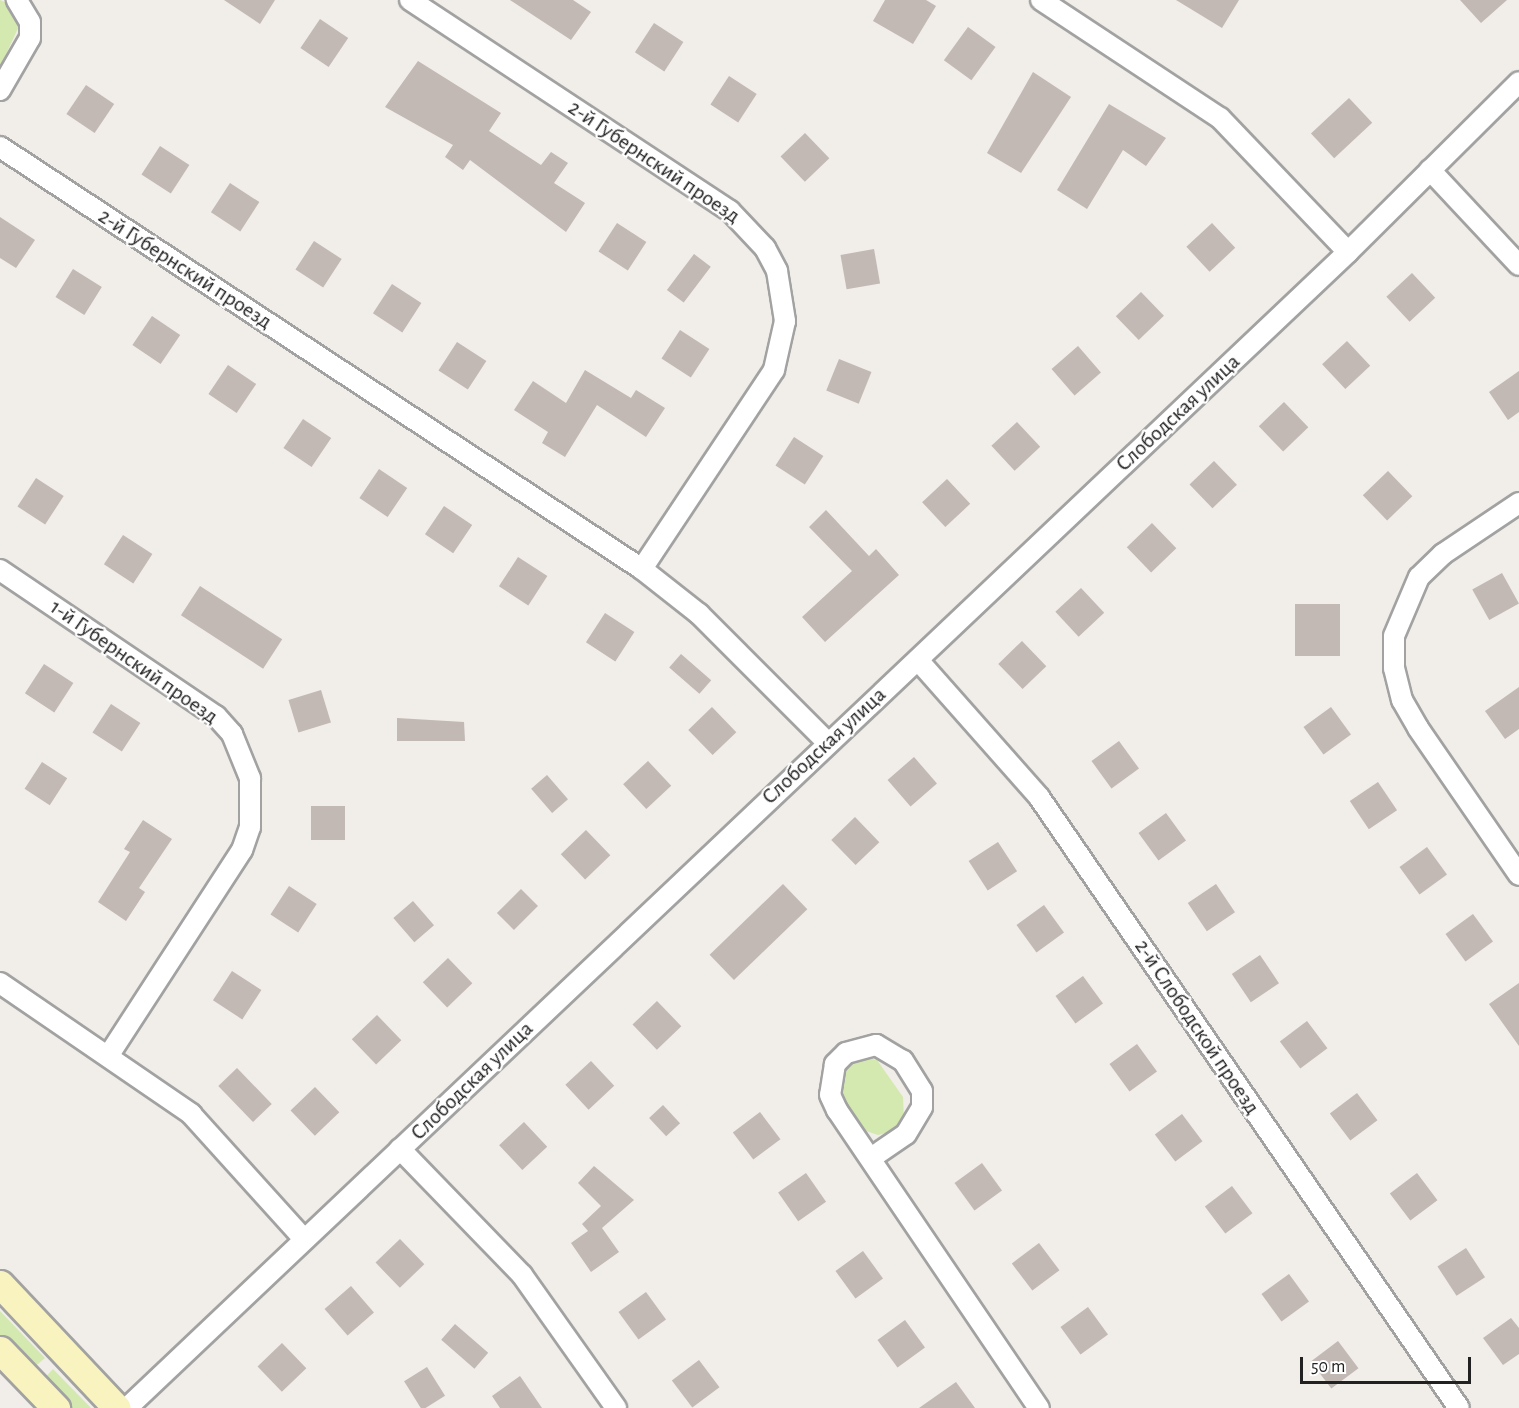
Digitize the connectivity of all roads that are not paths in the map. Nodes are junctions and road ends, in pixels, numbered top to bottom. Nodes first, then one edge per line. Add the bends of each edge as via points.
1 (17, 0) edge
2 (410, 0) edge
3 (1041, 0) edge
4 (1519, 82) edge
5 (0, 90) edge
6 (0, 147) edge
7 (1430, 170) junction
8 (1348, 252) junction
9 (1519, 266) edge
10 (1519, 503) edge
11 (642, 569) junction
12 (0, 570) edge
13 (918, 660) junction
14 (826, 741) junction
15 (1519, 875) edge
16 (0, 983) edge
17 (109, 1054) junction
18 (400, 1149) junction
19 (870, 1158) junction
20 (303, 1239) junction
21 (0, 1284) edge
22 (0, 1350) edge
23 (56, 1408) edge
24 (117, 1408) edge
25 (127, 1408) edge
26 (616, 1408) edge
27 (1039, 1408) edge
28 (1459, 1408) edge

1 - 5 street via 30,22 30,38
2 - 11 street, 2-й Губернский проезд via 730,211 765,248 777,271 785,321 774,370
3 - 8 street via 1220,118
4 - 7 street, Слободская улица
6 - 11 street, 2-й Губернский проезд
7 - 8 street, Слободская улица
7 - 9 street
8 - 13 street, Слободская улица
10 - 15 street via 1443,554 1419,577 1397,626 1394,668 1418,728
11 - 14 street, 2-й Губернский проезд via 699,614
12 - 17 street, 1-й Губернский проезд via 216,716 232,734 250,778 250,827 242,850
13 - 14 street, Слободская улица
13 - 28 street, 2-й Слободской проезд via 1039,797
14 - 18 street, Слободская улица
16 - 17 street
17 - 20 street via 191,1114
18 - 20 street, Слободская улица
18 - 26 street via 522,1275
19 - 19 street via 906,1134 922,1107 915,1077 891,1050 876,1045 846,1053 830,1079 837,1110
19 - 27 street
20 - 25 street, Слободская улица
21 - 24 street
22 - 23 street

